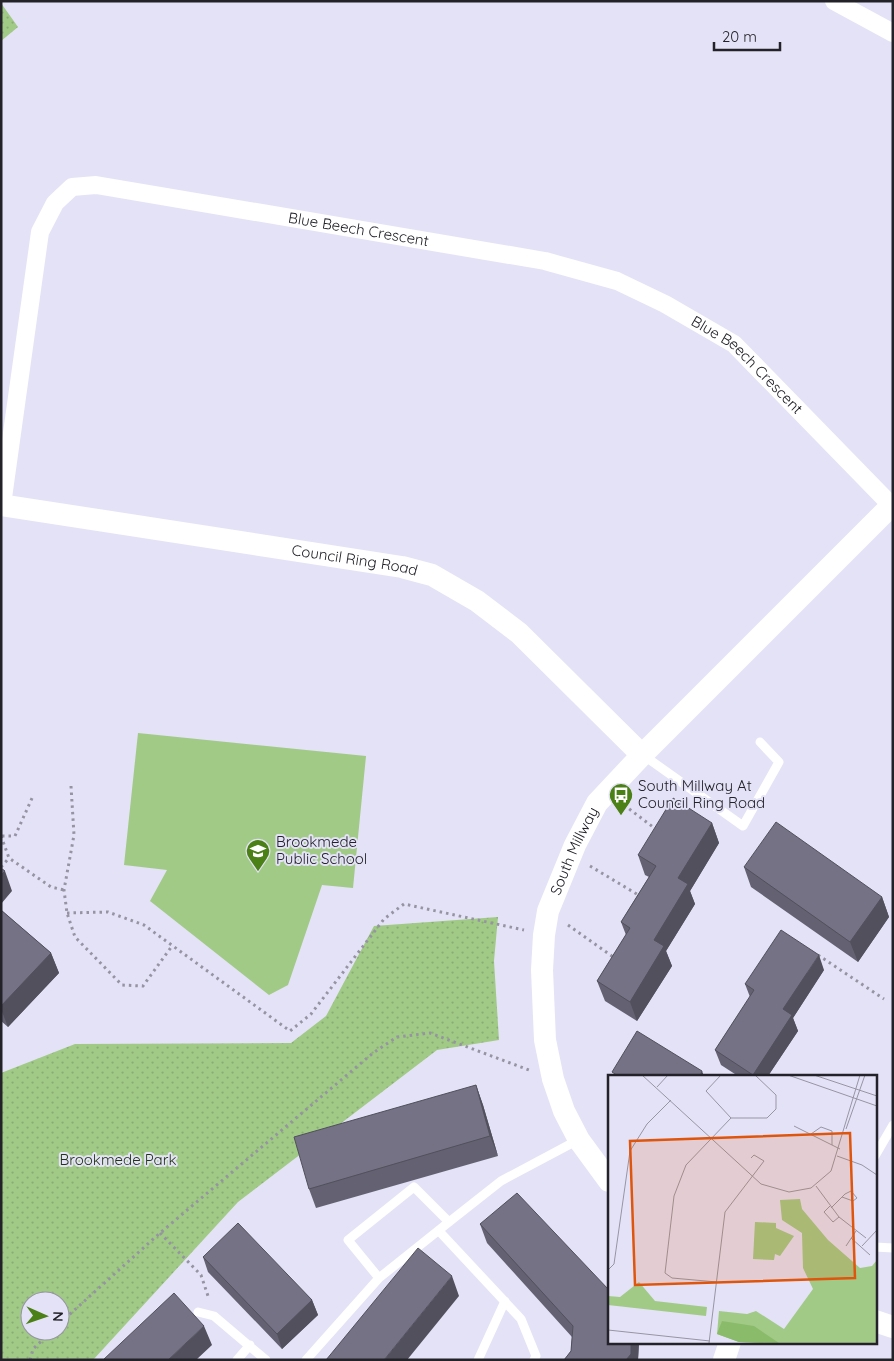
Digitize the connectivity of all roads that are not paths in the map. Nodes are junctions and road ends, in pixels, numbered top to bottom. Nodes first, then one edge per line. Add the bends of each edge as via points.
1 (834, 1) edge
2 (893, 33) edge
3 (2, 505) edge
4 (892, 505) edge
5 (760, 742) dead end
6 (642, 755) junction
7 (893, 1125) edge
8 (579, 1140) junction
9 (876, 1154) edge
10 (608, 1181) edge
11 (449, 1222) junction
12 (439, 1231) junction
13 (876, 1247) edge
14 (893, 1248) edge
15 (379, 1278) junction
16 (505, 1301) junction
17 (198, 1312) dead end
18 (876, 1321) edge
19 (893, 1327) edge
20 (729, 1344) edge
21 (250, 1345) junction
22 (237, 1360) edge
23 (266, 1360) edge
24 (306, 1360) edge
25 (478, 1360) edge
26 (534, 1360) edge
27 (724, 1360) edge

1 - 2 street
3 - 4 street, Blue Beech Crescent via 40,232 55,203 72,187 96,185 545,261 617,282 666,304 734,344
3 - 6 street, Council Ring Road via 402,567 432,575 477,601 519,633
4 - 6 street, South Millway
5 - 6 lane via 779,762 743,826
6 - 8 street, South Millway via 597,803 571,854 548,911 544,935 542,1008 545,1040 553,1079
7 - 9 lane
8 - 10 street, South Millway
8 - 11 lane via 501,1181
11 - 12 lane
11 - 15 lane via 414,1187 370,1222 348,1240
12 - 15 lane
12 - 16 lane
13 - 14 lane
15 - 24 lane
16 - 25 lane
16 - 26 lane via 521,1319 536,1356
17 - 21 lane via 214,1316
18 - 19 street
20 - 27 street
21 - 22 lane
21 - 23 lane

